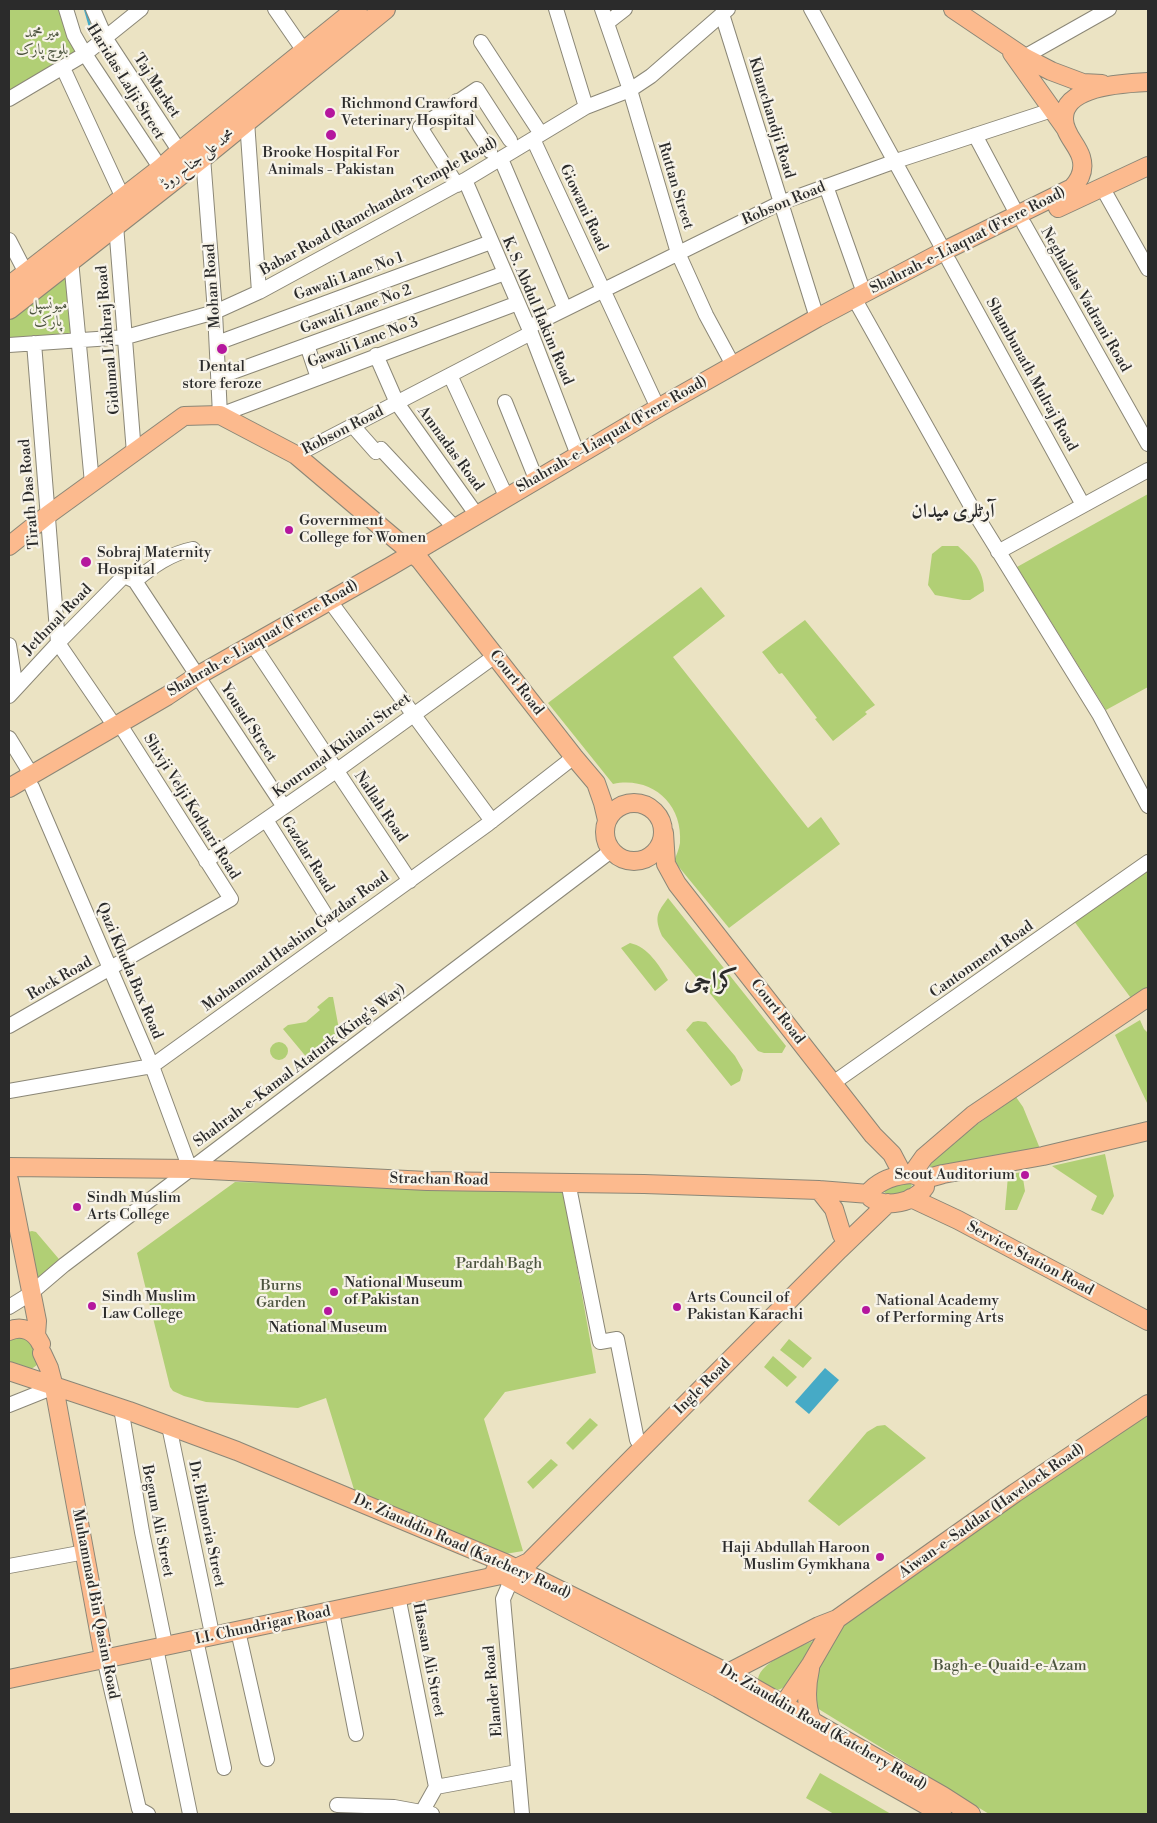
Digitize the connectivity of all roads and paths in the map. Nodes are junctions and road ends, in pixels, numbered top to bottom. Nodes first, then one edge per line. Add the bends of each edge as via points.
1 (66, 9) edge
2 (93, 9) edge
3 (141, 9) edge
4 (275, 9) edge
5 (357, 9) edge
6 (385, 9) edge
7 (556, 9) edge
8 (602, 9) edge
9 (625, 9) edge
10 (811, 9) edge
11 (953, 9) edge
12 (1109, 9) edge
13 (725, 12) edge
14 (607, 23) junction
15 (106, 39) junction
16 (481, 42) dead end
17 (1004, 42) junction
18 (304, 51) junction
19 (85, 54) junction
20 (1024, 57) junction
21 (63, 68) junction
22 (1148, 82) edge
23 (1119, 84) junction
24 (630, 90) junction
25 (9, 99) edge
26 (457, 101) junction
27 (586, 106) junction
28 (1052, 110) junction
29 (247, 121) junction
30 (1066, 129) junction
31 (975, 135) junction
32 (537, 136) junction
33 (510, 140) dead end
34 (180, 152) junction
35 (496, 155) junction
36 (203, 156) junction
37 (1081, 158) junction
38 (896, 161) junction
39 (1148, 165) edge
40 (161, 169) junction
41 (461, 183) junction
42 (826, 186) junction
43 (1102, 187) junction
44 (123, 198) junction
45 (780, 203) junction
46 (1021, 219) junction
47 (116, 225) junction
48 (9, 240) edge
49 (492, 242) junction
50 (678, 253) junction
51 (947, 256) junction
52 (71, 260) junction
53 (1148, 269) edge
54 (26, 273) junction
55 (505, 273) junction
56 (9, 287) edge
57 (603, 290) junction
58 (259, 292) junction
59 (859, 300) junction
60 (518, 303) junction
61 (9, 309) edge
62 (565, 309) junction
63 (215, 312) junction
64 (817, 318) junction
65 (530, 330) junction
66 (126, 337) junction
67 (80, 341) junction
68 (34, 343) junction
69 (217, 343) junction
70 (9, 345) edge
71 (307, 345) junction
72 (376, 355) junction
73 (733, 366) junction
74 (450, 375) junction
75 (218, 377) junction
76 (318, 378) junction
77 (505, 402) dead end
78 (398, 403) junction
79 (658, 408) junction
80 (220, 415) junction
81 (353, 426) junction
82 (1148, 444) edge
83 (134, 453) junction
84 (296, 455) junction
85 (578, 455) junction
86 (1148, 470) edge
87 (536, 479) junction
88 (92, 483) junction
89 (506, 496) junction
90 (1083, 505) junction
91 (48, 514) junction
92 (476, 514) junction
93 (454, 527) junction
94 (9, 546) edge
95 (193, 549) dead end
96 (998, 552) junction
97 (416, 556) junction
98 (135, 581) junction
99 (336, 608) junction
100 (58, 642) junction
101 (9, 645) edge
102 (257, 652) junction
103 (495, 656) junction
104 (200, 680) junction
105 (13, 692) edge
106 (413, 715) junction
107 (119, 728) junction
108 (9, 738) edge
109 (574, 757) junction
110 (336, 772) junction
111 (31, 781) junction
112 (596, 783) junction
113 (9, 788) edge
114 (9, 800) edge
115 (641, 803) junction
116 (1148, 806) edge
117 (284, 807) junction
118 (266, 820) junction
119 (607, 820) junction
120 (492, 821) junction
121 (664, 833) junction
122 (611, 851) junction
123 (206, 861) junction
124 (636, 862) junction
125 (1148, 862) edge
126 (410, 881) junction
127 (677, 884) junction
128 (230, 899) joint
129 (337, 933) junction
130 (111, 968) junction
131 (1148, 997) edge
132 (9, 1026) edge
133 (152, 1066) junction
134 (833, 1084) junction
135 (9, 1091) edge
136 (1148, 1131) edge
137 (9, 1167) edge
138 (190, 1169) junction
139 (9, 1180) edge
140 (568, 1182) junction
141 (910, 1182) junction
142 (819, 1190) junction
143 (877, 1199) junction
144 (842, 1236) junction
145 (30, 1294) junction
146 (9, 1307) edge
147 (1148, 1321) edge
148 (9, 1331) edge
149 (36, 1335) junction
150 (42, 1353) junction
151 (10, 1373) edge
152 (52, 1390) junction
153 (1148, 1404) edge
154 (9, 1405) edge
155 (121, 1410) junction
156 (169, 1428) junction
157 (637, 1440) junction
158 (85, 1552) junction
159 (9, 1566) edge
160 (505, 1571) junction
161 (398, 1596) junction
162 (332, 1612) junction
163 (837, 1619) junction
164 (211, 1629) junction
165 (238, 1631) junction
166 (196, 1640) junction
167 (160, 1643) junction
168 (104, 1654) junction
169 (811, 1664) junction
170 (9, 1671) edge
171 (728, 1673) junction
172 (9, 1679) edge
173 (718, 1688) junction
174 (778, 1711) junction
175 (812, 1721) junction
176 (356, 1734) dead end
177 (267, 1759) dead end
178 (224, 1768) dead end
179 (516, 1772) junction
180 (436, 1788) junction
181 (337, 1804) dead end
182 (392, 1811) edge
183 (427, 1813) edge
184 (148, 1814) edge
185 (190, 1814) edge
186 (522, 1814) edge
187 (942, 1814) edge
188 (971, 1814) edge

1 - 19 street, Haridas Lalji Street via 74,35
2 - 15 street, Taj Market
3 - 15 street
4 - 18 street
5 - 18 highway, محمد علی جناح روڈ
6 - 29 highway, محمد علی جناح روڈ
7 - 27 street
8 - 14 street, Ruttan Street
9 - 14 street
10 - 38 street, Shambunath Mulraj Road
11 - 17 main road
12 - 20 street
13 - 24 street, Babar Road (Ramchandra Temple Road) via 651,76
13 - 45 street, Khanchandji Road
14 - 24 street, Ruttan Street
15 - 19 street
15 - 34 street, Taj Market
16 - 32 street, Giowani Road
17 - 20 main road
17 - 28 main road
18 - 34 highway, محمد علی جناح روڈ
19 - 21 street
19 - 40 street, Haridas Lalji Street
20 - 23 main road via 1083,83
21 - 25 street
21 - 44 street
22 - 23 main road
23 - 30 main road via 1075,98 1064,117
24 - 27 street, Babar Road (Ramchandra Temple Road)
24 - 50 street, Ruttan Street
26 - 33 street via 477,88
26 - 35 street
26 - 41 street, K. S. Abdul Hakim Road via 420,127
27 - 32 street, Babar Road (Ramchandra Temple Road)
28 - 30 main road
28 - 31 street, Robson Road
29 - 36 highway, محمد علی جناح روڈ
29 - 58 street
30 - 37 main road
31 - 38 street, Robson Road
31 - 46 street, Neghaldas Vadrani Road
32 - 35 street, Babar Road (Ramchandra Temple Road)
32 - 57 street, Giowani Road
34 - 40 highway, محمد علی جناح روڈ
35 - 41 street, Babar Road (Ramchandra Temple Road)
35 - 62 street
36 - 47 highway, محمد علی جناح روڈ
36 - 63 street, Mohan Road
37 - 39 main road via 1099,174 1124,173
37 - 46 main road, Shahrah-e-Liaquat (Frere Road) via 1082,174 1078,182
38 - 42 street, Robson Road
38 - 51 street, Shambunath Mulraj Road
39 - 43 main road, Shahrah-e-Liaquat (Frere Road)
40 - 44 highway, محمد علی جناح روڈ
41 - 49 street, K. S. Abdul Hakim Road
41 - 58 street, Babar Road (Ramchandra Temple Road)
42 - 45 street, Robson Road
42 - 59 street
43 - 46 main road, Shahrah-e-Liaquat (Frere Road)
43 - 53 street
44 - 54 highway, محمد علی جناح روڈ
45 - 50 street, Robson Road
45 - 64 street, Khanchandji Road
46 - 51 main road, Shahrah-e-Liaquat (Frere Road)
46 - 82 street, Neghaldas Vadrani Road
47 - 52 highway, محمد علی جناح روڈ
47 - 66 street, Gidumal Likhraj Road
48 - 54 street
49 - 55 street, K. S. Abdul Hakim Road
49 - 69 street, Gawali Lane No 1
50 - 57 street, Robson Road
50 - 73 street, Ruttan Street
51 - 59 main road, Shahrah-e-Liaquat (Frere Road)
51 - 90 street, Shambunath Mulraj Road
52 - 61 highway, محمد علی جناح روڈ
52 - 67 street
54 - 56 highway, محمد علی جناح روڈ
55 - 60 street, K. S. Abdul Hakim Road
55 - 71 street, Gawali Lane No 2
57 - 62 street, Robson Road
57 - 79 street, Giowani Road
58 - 63 street, Babar Road (Ramchandra Temple Road)
59 - 64 main road, Shahrah-e-Liaquat (Frere Road)
59 - 96 street
59 - 97 main road, Shahrah-e-Liaquat (Frere Road)
60 - 65 street, K. S. Abdul Hakim Road
60 - 72 street, Gawali Lane No 3
62 - 65 street, Robson Road
63 - 66 street, Babar Road (Ramchandra Temple Road)
63 - 69 street, Mohan Road
64 - 73 main road, Shahrah-e-Liaquat (Frere Road)
65 - 74 street, Robson Road
65 - 85 street, K. S. Abdul Hakim Road
66 - 67 street, Babar Road (Ramchandra Temple Road)
66 - 83 street, Gidumal Likhraj Road
67 - 68 street, Babar Road (Ramchandra Temple Road)
67 - 88 street
68 - 70 street, Babar Road (Ramchandra Temple Road)
68 - 91 street, Tirath Das Road
69 - 75 street, Mohan Road
71 - 75 street, Gawali Lane No 2
71 - 76 street
72 - 76 street, Gawali Lane No 3
72 - 78 street, Amnadas Road
73 - 79 main road, Shahrah-e-Liaquat (Frere Road)
74 - 78 street, Robson Road
74 - 89 street
75 - 80 street, Mohan Road
76 - 80 street, Gawali Lane No 3
77 - 87 street
78 - 81 street, Robson Road
78 - 92 street, Amnadas Road
79 - 85 main road, Shahrah-e-Liaquat (Frere Road)
80 - 83 main road, Robson Road via 184,416
80 - 84 main road, Robson Road
81 - 84 street, Robson Road
81 - 93 street via 376,452 380,449
83 - 88 main road, Robson Road
84 - 97 main road
85 - 87 main road, Shahrah-e-Liaquat (Frere Road)
86 - 90 street
87 - 89 main road, Shahrah-e-Liaquat (Frere Road)
88 - 91 main road, Robson Road
89 - 92 main road, Shahrah-e-Liaquat (Frere Road)
90 - 96 street
91 - 94 main road, Robson Road
91 - 100 street, Tirath Das Road
92 - 93 main road, Shahrah-e-Liaquat (Frere Road)
93 - 97 main road, Shahrah-e-Liaquat (Frere Road)
95 - 98 street via 153,566
96 - 116 street via 1099,714
97 - 99 main road, Shahrah-e-Liaquat (Frere Road)
97 - 103 main road, Court Road
97 - 104 main road, Shahrah-e-Liaquat (Frere Road)
98 - 100 street, Jethmal Road via 124,576
98 - 104 street, Yousuf Street
99 - 102 main road, Shahrah-e-Liaquat (Frere Road)
99 - 106 street
100 - 105 street, Jethmal Road
100 - 107 street, Shivji Velji Kothari Road
101 - 105 street
102 - 104 main road, Shahrah-e-Liaquat (Frere Road)
102 - 110 street, Nallah Road
103 - 106 street, Kourumal Khilani Street
103 - 109 main road, Court Road
104 - 107 main road, Shahrah-e-Liaquat (Frere Road) via 167,696
104 - 117 street, Yousuf Street
106 - 110 street, Kourumal Khilani Street
106 - 120 street
107 - 111 main road, Shahrah-e-Liaquat (Frere Road)
107 - 123 street, Shivji Velji Kothari Road
108 - 111 street, Qazi Khuda Bux Road
109 - 112 main road, Court Road
109 - 120 street, Mohammad Hashim Gazdar Road
110 - 117 street, Kourumal Khilani Street
110 - 126 street, Nallah Road
111 - 113 main road, Shahrah-e-Liaquat (Frere Road)
111 - 114 main road, Shahrah-e-Liaquat (Frere Road)
111 - 130 street, Qazi Khuda Bux Road
112 - 115 main road
112 - 119 main road, Court Road
115 - 119 main road via 616,808
115 - 121 main road via 660,817
117 - 118 street, Kourumal Khilani Street
118 - 123 street, Kourumal Khilani Street
118 - 129 street, Gazdar Road
119 - 122 main road via 604,830
120 - 126 street, Mohammad Hashim Gazdar Road
121 - 124 main road via 657,850
121 - 127 main road, Court Road via 666,864
122 - 124 main road via 618,857
122 - 138 street, Shahrah-e-Kamal Ataturk (King's Way)
123 - 128 street, Shivji Velji Kothari Road
124 - 127 main road via 656,868
125 - 134 street, Cantonment Road
126 - 129 street, Mohammad Hashim Gazdar Road
127 - 134 main road, Court Road
128 - 130 street, Rock Road
129 - 133 street, Mohammad Hashim Gazdar Road
130 - 132 street, Rock Road
130 - 133 street, Qazi Khuda Bux Road
131 - 141 main road via 973,1115 924,1157
133 - 135 street, Mohammad Hashim Gazdar Road
133 - 138 street, Qazi Khuda Bux Road
134 - 141 main road, Court Road via 892,1154
136 - 141 main road, Strachan Road via 989,1167 945,1184
137 - 138 main road, Strachan Road
138 - 140 main road, Strachan Road via 428,1181
138 - 145 street, Shahrah-e-Kamal Ataturk (King's Way)
139 - 145 main road
140 - 142 main road, Strachan Road
140 - 157 street via 600,1342 617,1339
141 - 143 main road, Strachan Road
141 - 143 main road via 874,1187
141 - 147 main road, Service Station Road via 958,1220
142 - 143 main road, Strachan Road
142 - 144 main road via 837,1216
143 - 144 main road, Ingle Road
143 - 160 main road, Ingle Road via 832,1258 529,1562
144 - 157 main road, Ingle Road
145 - 146 street, Shahrah-e-Kamal Ataturk (King's Way)
145 - 149 main road via 37,1321
148 - 149 main road via 18,1328
149 - 150 main road, Muhammad Bin Qasim Road
150 - 151 main road via 33,1370
150 - 152 main road, Muhammad Bin Qasim Road via 49,1368
151 - 152 main road, Dr. Ziauddin Road (Katchery Road)
152 - 154 street
152 - 155 main road, Dr. Ziauddin Road (Katchery Road)
152 - 158 main road, Muhammad Bin Qasim Road
153 - 163 main road, Aiwan-e-Saddar (Havelock Road)
155 - 156 main road, Dr. Ziauddin Road (Katchery Road)
155 - 167 street, Begum Ali Street
156 - 160 main road, Dr. Ziauddin Road (Katchery Road) via 236,1450
156 - 164 street, Dr. Bilmoria Street
157 - 160 main road, Ingle Road
158 - 159 street
158 - 168 main road, Muhammad Bin Qasim Road
160 - 161 main road, I.I. Chundrigar Road
160 - 164 main road, I.I. Chundrigar Road via 397,1587
160 - 171 main road, Dr. Ziauddin Road (Katchery Road)
160 - 173 main road, Dr. Ziauddin Road (Katchery Road) via 539,1594
160 - 179 street, Elander Road via 503,1599
161 - 162 main road, I.I. Chundrigar Road
161 - 180 street, Hassan Ali Street
162 - 165 main road, I.I. Chundrigar Road
162 - 176 street
163 - 169 main road, Aiwan-e-Saddar (Havelock Road)
163 - 171 main road, Aiwan-e-Saddar (Havelock Road)
164 - 167 main road, I.I. Chundrigar Road
165 - 166 main road, I.I. Chundrigar Road
165 - 177 street
166 - 167 main road, I.I. Chundrigar Road
166 - 178 street
167 - 168 main road, I.I. Chundrigar Road
167 - 185 street, Begum Ali Street
168 - 170 main road, I.I. Chundrigar Road
168 - 172 main road, I.I. Chundrigar Road
168 - 184 street, Muhammad Bin Qasim Road via 139,1809
169 - 174 main road, Aiwan-e-Saddar (Havelock Road)
169 - 175 main road via 807,1699
171 - 173 main road, Aiwan-e-Saddar (Havelock Road)
171 - 174 main road, Dr. Ziauddin Road (Katchery Road)
173 - 174 main road, Dr. Ziauddin Road (Katchery Road)
174 - 175 main road, Dr. Ziauddin Road (Katchery Road)
174 - 187 main road, Dr. Ziauddin Road (Katchery Road) via 826,1750
175 - 188 main road, Dr. Ziauddin Road (Katchery Road)
179 - 180 street
179 - 186 street, Elander Road
180 - 183 street
181 - 182 street
182 - 183 street

